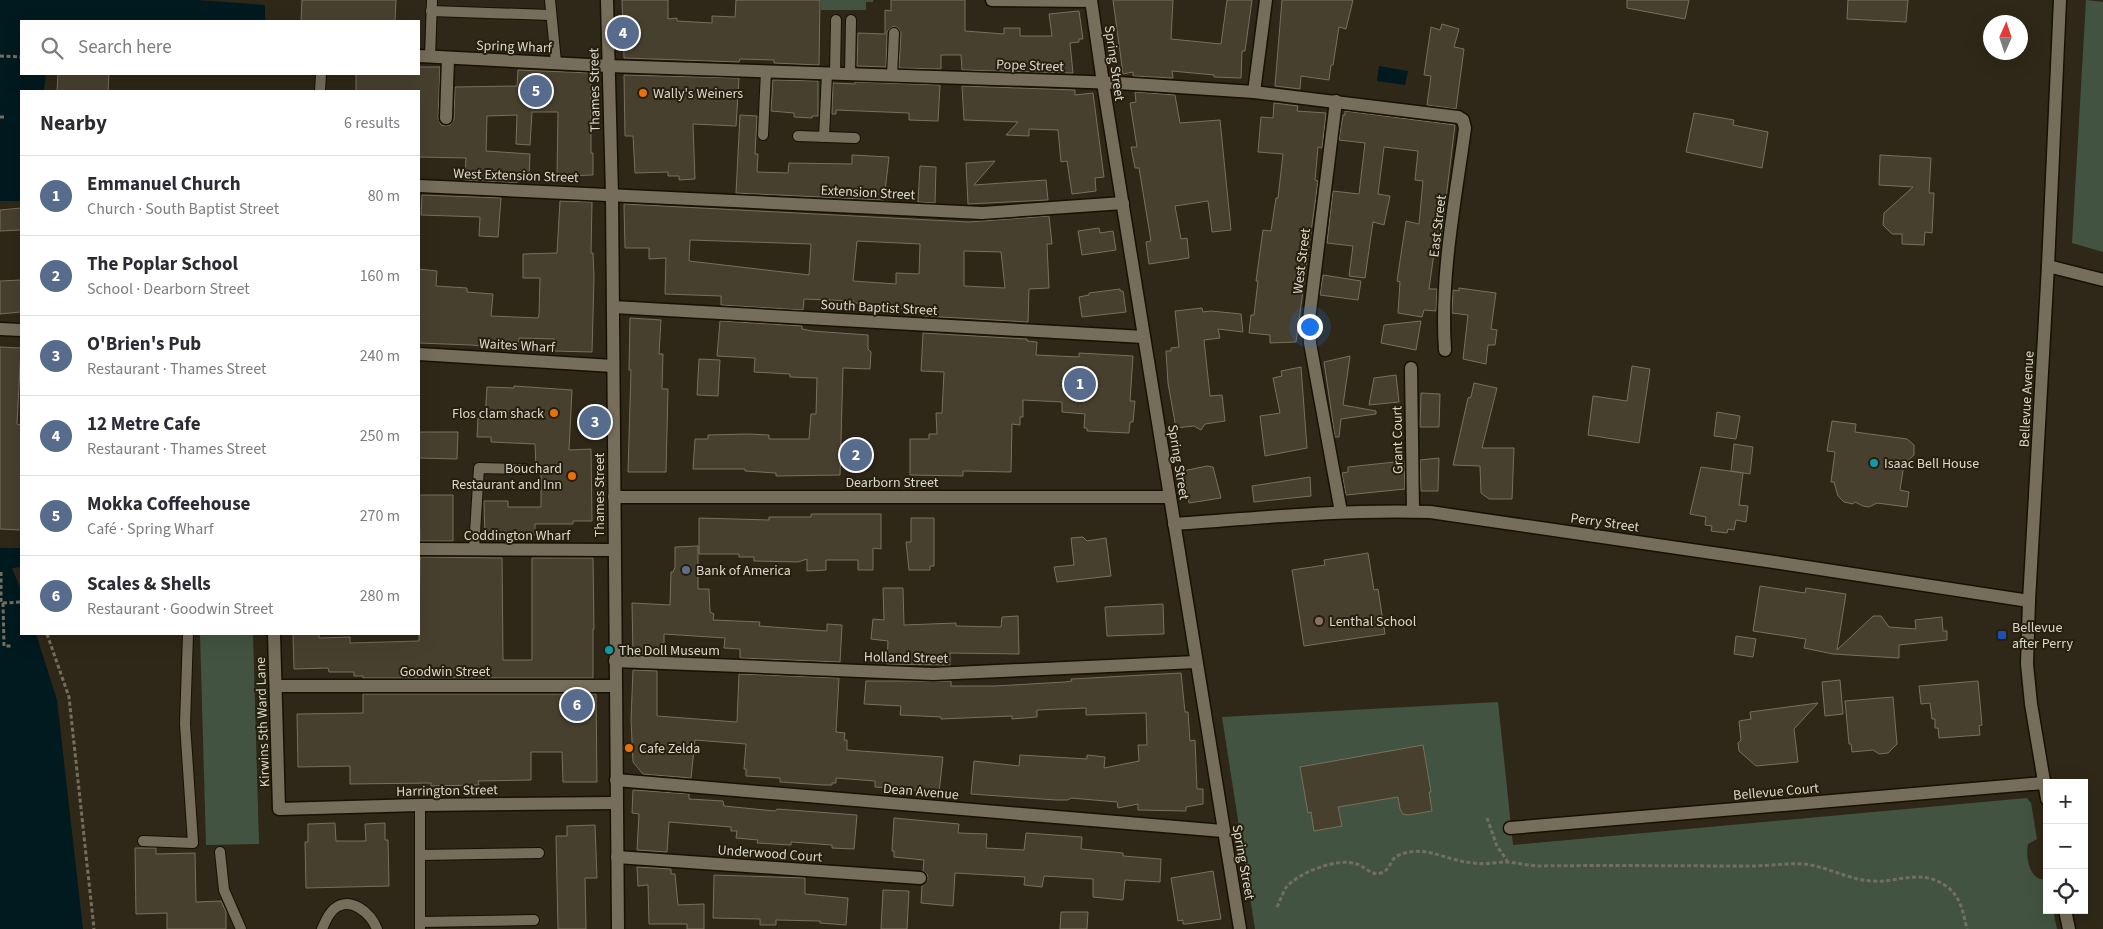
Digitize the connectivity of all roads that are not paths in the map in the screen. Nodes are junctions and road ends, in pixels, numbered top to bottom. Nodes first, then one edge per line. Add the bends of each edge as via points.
1 (432, 0) edge
2 (550, 0) edge
3 (607, 0) edge
4 (992, 0) edge
5 (1266, 0) edge
6 (2060, 0) edge
7 (1091, 1) edge
8 (431, 11) junction
9 (550, 15) junction
10 (836, 20) dead end
11 (851, 20) dead end
12 (894, 33) dead end
13 (424, 57) edge
14 (448, 58) junction
15 (556, 62) junction
16 (608, 66) junction
17 (766, 71) junction
18 (831, 73) junction
19 (850, 74) junction
20 (321, 75) edge
21 (892, 76) junction
22 (1103, 83) junction
23 (320, 90) edge
24 (1254, 92) junction
25 (1336, 101) junction
26 (1450, 116) joint
27 (446, 118) dead end
28 (763, 135) dead end
29 (798, 136) dead end
30 (824, 137) junction
31 (855, 138) dead end
32 (420, 186) edge
33 (612, 194) junction
34 (1123, 203) junction
35 (2048, 266) junction
36 (2103, 280) edge
37 (612, 307) junction
38 (0, 329) edge
39 (20, 330) edge
40 (1144, 337) junction
41 (1444, 350) dead end
42 (420, 354) edge
43 (613, 366) junction
44 (1411, 368) dead end
45 (525, 468) dead end
46 (614, 497) junction
47 (1170, 497) junction
48 (1413, 511) junction
49 (1341, 512) junction
50 (1174, 524) junction
51 (420, 549) edge
52 (474, 549) junction
53 (614, 550) junction
54 (2029, 602) junction
55 (188, 635) edge
56 (274, 635) edge
57 (615, 661) junction
58 (1196, 662) junction
59 (276, 686) junction
60 (615, 686) junction
61 (2043, 779) edge
62 (616, 780) junction
63 (2043, 784) edge
64 (616, 803) junction
65 (420, 805) junction
66 (279, 809) joint
67 (1510, 828) dead end
68 (1223, 831) junction
69 (143, 841) dead end
70 (220, 852) dead end
71 (540, 853) dead end
72 (420, 855) junction
73 (617, 856) junction
74 (920, 878) dead end
75 (2066, 914) edge
76 (534, 920) dead end
77 (420, 925) edge
78 (241, 929) edge
79 (322, 929) edge
80 (376, 929) edge
81 (618, 929) edge
82 (1240, 929) edge
83 (2069, 929) edge

1 - 8 lane
2 - 9 lane
3 - 16 street, Thames Street
4 - 7 street
5 - 24 street
6 - 35 street, Bellevue Avenue
7 - 22 street, Spring Street
8 - 9 lane
8 - 13 lane
9 - 15 lane
10 - 18 lane
11 - 19 lane
12 - 21 lane
13 - 14 street, Spring Wharf
14 - 15 street, Spring Wharf
14 - 27 street
15 - 16 street, Spring Wharf
16 - 17 street, Pope Street
16 - 33 street, Thames Street
17 - 18 street, Pope Street
17 - 28 lane
18 - 19 street, Pope Street
18 - 30 lane
19 - 21 street, Pope Street
20 - 23 lane
21 - 22 street, Pope Street
22 - 24 street, Pope Street
22 - 34 street, Spring Street
24 - 25 street, Pope Street
25 - 26 street, Pope Street
25 - 49 street, West Street via 1309,320 1310,343
26 - 41 street, East Street via 1463,120 1465,128 1445,278
29 - 30 lane
30 - 31 lane
32 - 33 street, West Extension Street
33 - 34 street, Extension Street via 982,213
33 - 37 street, Thames Street
34 - 40 street, Spring Street
35 - 36 street
35 - 54 street, Bellevue Avenue
37 - 40 street, South Baptist Street
37 - 43 street, Thames Street
38 - 39 street
40 - 47 street, Spring Street
42 - 43 street, Waites Wharf
43 - 46 street, Thames Street
44 - 48 street, Grant Court
45 - 52 lane via 480,468
46 - 47 street, Dearborn Street
46 - 53 street, Thames Street
47 - 50 street, Spring Street
48 - 49 street, Perry Street
48 - 54 street, Perry Street
49 - 50 street, Perry Street
50 - 58 street, Spring Street
51 - 52 street, Coddington Wharf
52 - 53 street, Coddington Wharf
53 - 57 street, Thames Street
54 - 61 street, Bellevue Avenue via 2027,664
55 - 69 lane via 185,724 193,843
56 - 59 street, Kirwins 5th Ward Lane
57 - 58 street, Holland Street via 933,674
57 - 60 street, Thames Street
58 - 68 street, Spring Street
59 - 60 street, Goodwin Street
59 - 66 street, Kirwins 5th Ward Lane
60 - 62 street, Thames Street
62 - 64 street, Thames Street
62 - 68 street, Dean Avenue
63 - 67 street, Bellevue Court
64 - 65 street, Harrington Street
64 - 73 street, Thames Street
65 - 66 street, Harrington Street
65 - 72 lane
68 - 82 street, Spring Street
70 - 78 lane via 224,890
71 - 72 lane
72 - 77 lane
73 - 74 street, Underwood Court
73 - 81 street, Thames Street
75 - 83 street
76 - 77 lane
79 - 80 lane via 335,908 348,904 366,912

